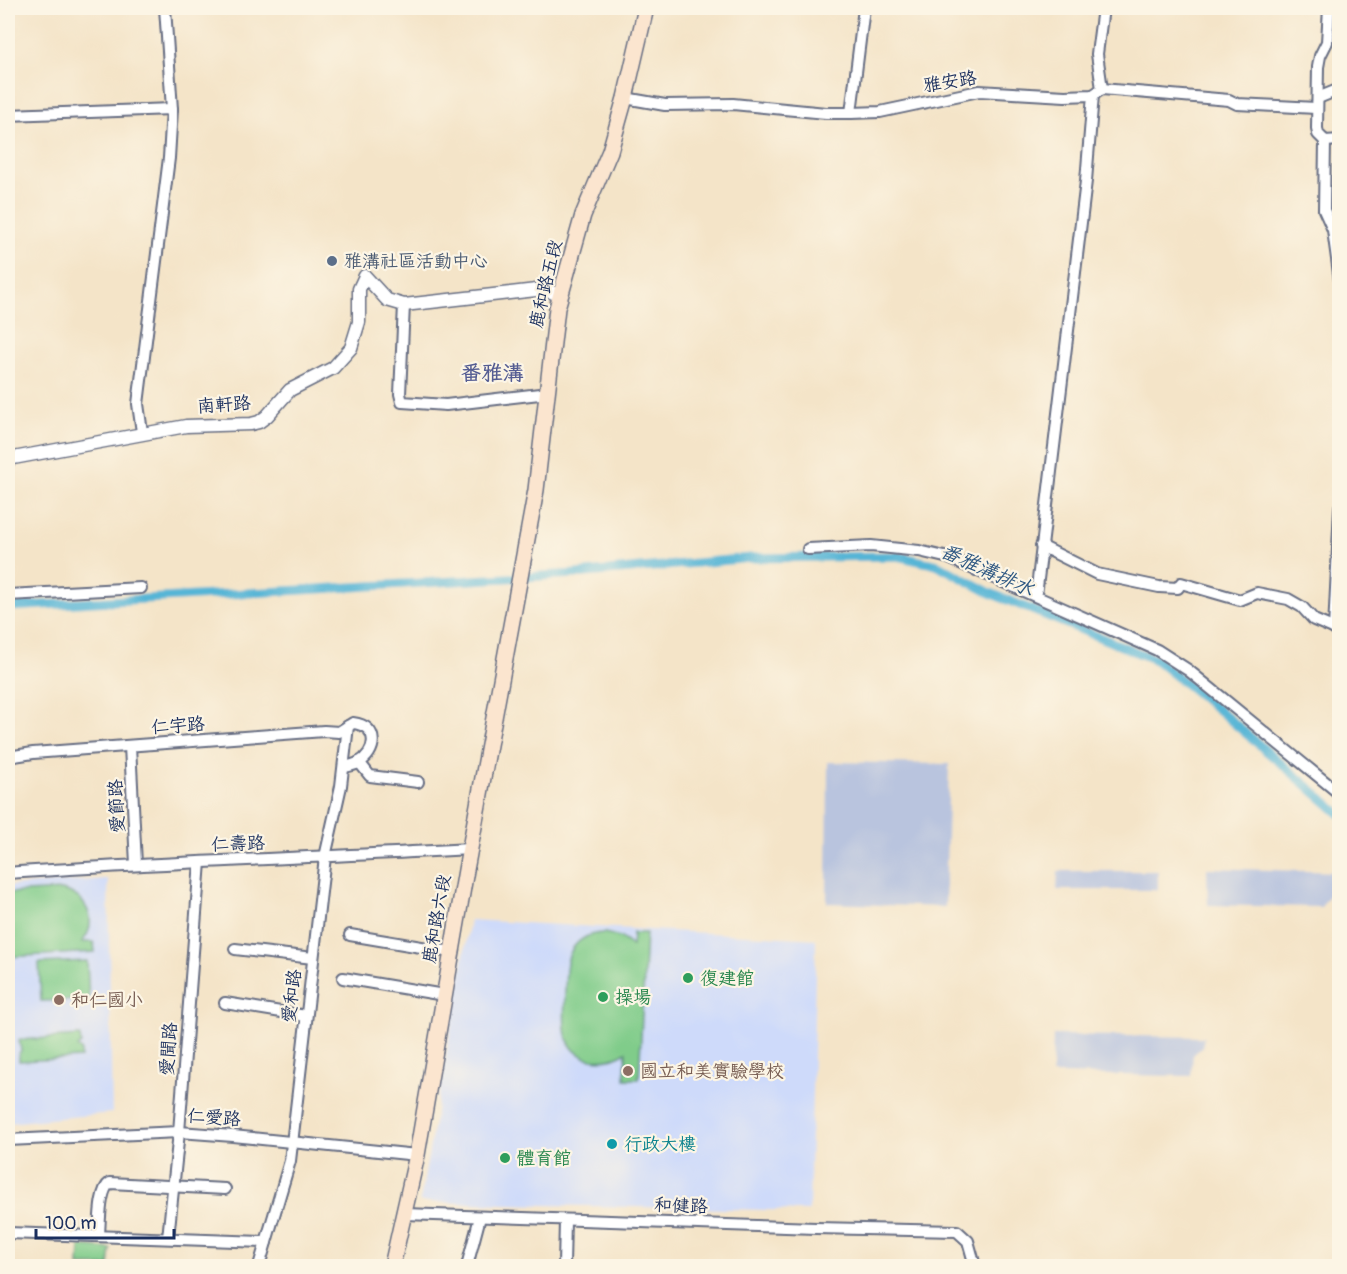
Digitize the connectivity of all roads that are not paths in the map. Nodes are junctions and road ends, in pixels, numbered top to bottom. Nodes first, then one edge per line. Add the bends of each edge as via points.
1 (165, 8) edge
2 (646, 8) edge
3 (864, 8) edge
4 (1103, 8) edge
5 (1329, 8) edge
6 (1340, 89) edge
7 (1098, 92) junction
8 (625, 98) junction
9 (1317, 103) junction
10 (172, 109) junction
11 (851, 113) junction
12 (8, 115) edge
13 (1340, 140) edge
14 (1325, 141) junction
15 (1340, 281) edge
16 (560, 296) junction
17 (404, 305) junction
18 (548, 393) junction
19 (142, 432) junction
20 (8, 459) edge
21 (1340, 507) edge
22 (1041, 546) junction
23 (808, 549) dead end
24 (518, 584) joint
25 (141, 588) dead end
26 (8, 595) edge
27 (1036, 596) junction
28 (1337, 630) edge
29 (348, 726) junction
30 (130, 746) junction
31 (8, 757) edge
32 (359, 762) junction
33 (344, 767) junction
34 (418, 782) dead end
35 (1340, 794) edge
36 (469, 849) junction
37 (325, 858) junction
38 (200, 862) junction
39 (136, 864) junction
40 (8, 873) edge
41 (350, 935) dead end
42 (235, 949) dead end
43 (451, 952) junction
44 (313, 958) junction
45 (343, 978) dead end
46 (444, 995) junction
47 (225, 1004) dead end
48 (306, 1016) junction
49 (179, 1132) junction
50 (8, 1140) edge
51 (291, 1142) junction
52 (417, 1155) junction
53 (174, 1186) junction
54 (225, 1189) dead end
55 (404, 1214) junction
56 (480, 1217) junction
57 (565, 1220) junction
58 (8, 1233) edge
59 (99, 1236) junction
60 (168, 1238) junction
61 (266, 1242) junction
62 (259, 1266) edge
63 (392, 1266) edge
64 (467, 1266) edge
65 (564, 1266) edge
66 (975, 1266) edge

1 - 10 street
2 - 8 main road, 鹿和路五段
3 - 11 street
4 - 7 street via 1097,54
5 - 9 street via 1327,42 1317,67
6 - 9 street, 雅安路
7 - 9 street, 雅安路 via 1229,100 1237,104
7 - 11 street, 雅安路 via 1065,96 979,91 880,112
7 - 22 street
8 - 11 street, 雅安路 via 665,105 733,104
8 - 16 main road, 鹿和路五段
9 - 14 street via 1318,134
10 - 12 street
10 - 19 street via 138,404
13 - 14 street
14 - 15 street via 1324,210 1333,230
16 - 17 street via 545,289
16 - 18 main road, 鹿和路五段
17 - 18 street via 402,402 446,405
17 - 19 street, 南軒路 via 387,300 365,276 359,289 359,322 351,348 333,368 290,390 259,422
18 - 24 main road, 鹿和路五段 via 536,490
19 - 20 street, 南軒路
21 - 28 street
22 - 27 street
22 - 28 street via 1097,574 1148,585 1178,588 1181,583 1240,600 1257,593 1288,599 1314,620
23 - 27 street via 871,546 919,551 949,558
24 - 36 main road, 鹿和路六段
25 - 26 street
27 - 35 street via 1173,659
29 - 30 street, 仁宇路 via 339,732
29 - 32 street via 363,724 371,730 370,749
29 - 33 street, 愛和路
30 - 31 street, 仁宇路
30 - 39 street, 愛節路
32 - 33 street
32 - 34 street via 370,776
33 - 37 street, 愛和路
36 - 37 street, 仁壽路
36 - 43 main road, 鹿和路六段
37 - 38 street, 仁壽路
37 - 44 street, 愛和路
38 - 39 street, 仁壽路
38 - 49 street, 愛聞路
39 - 40 street, 仁壽路
41 - 43 street
42 - 44 street
43 - 46 main road, 鹿和路六段
44 - 48 street, 愛和路
45 - 46 street
46 - 52 main road, 鹿和路六段
47 - 48 street
48 - 51 street, 愛和路
49 - 50 street, 仁愛路
49 - 51 street, 仁愛路
49 - 53 street, 愛聞路
51 - 52 street, 仁愛路
51 - 61 street, 愛和路 via 286,1178
52 - 55 main road, 鹿和路六段
53 - 54 street
53 - 59 street via 110,1182 103,1192
53 - 60 street, 愛聞路
55 - 56 street, 和健路
55 - 63 main road, 鹿和路六段
56 - 57 street, 和健路
56 - 64 street
57 - 65 street
57 - 66 street, 和健路 via 957,1231 968,1241
58 - 59 street
59 - 60 street
60 - 61 street
61 - 62 street, 愛和路

